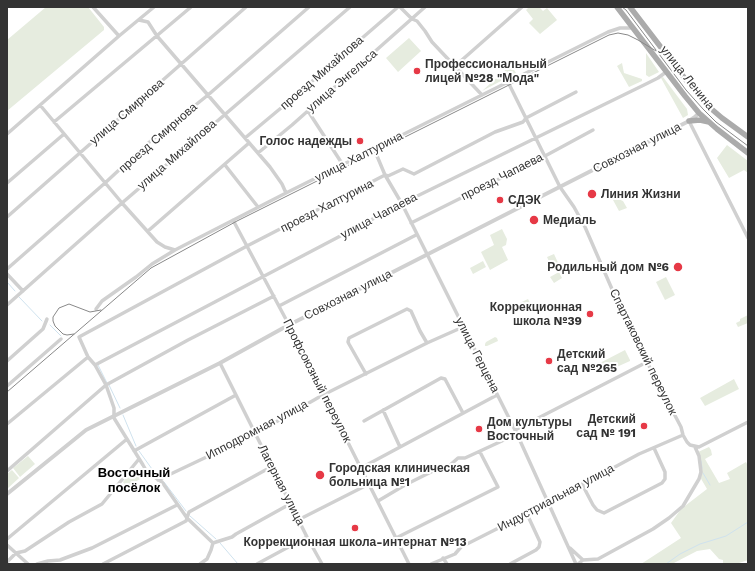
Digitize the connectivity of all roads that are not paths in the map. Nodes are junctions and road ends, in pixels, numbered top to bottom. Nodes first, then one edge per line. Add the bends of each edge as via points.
1 (93, 7) edge
2 (100, 7) edge
3 (154, 7) edge
4 (191, 7) edge
5 (246, 7) edge
6 (309, 7) edge
7 (350, 7) edge
8 (399, 7) edge
9 (425, 7) edge
10 (522, 7) edge
11 (617, 7) edge
12 (630, 7) edge
13 (96, 11) junction
14 (148, 12) junction
15 (412, 19) junction
16 (139, 20) junction
17 (148, 22) junction
18 (633, 28) junction
19 (118, 36) junction
20 (156, 36) junction
21 (182, 64) junction
22 (454, 67) junction
23 (666, 72) junction
24 (508, 82) junction
25 (576, 92) dead end
26 (208, 95) junction
27 (482, 95) junction
28 (40, 105) junction
29 (692, 105) junction
30 (708, 106) junction
31 (308, 111) junction
32 (699, 113) junction
33 (224, 114) junction
34 (526, 118) junction
35 (689, 121) junction
36 (54, 122) junction
37 (709, 122) junction
38 (593, 130) dead end
39 (7, 134) edge
40 (64, 134) junction
41 (748, 137) edge
42 (245, 138) junction
43 (536, 139) junction
44 (249, 143) junction
45 (372, 150) junction
46 (80, 153) junction
47 (258, 153) junction
48 (748, 153) edge
49 (545, 156) junction
50 (225, 165) junction
51 (342, 165) junction
52 (385, 176) junction
53 (7, 183) edge
54 (105, 183) junction
55 (560, 186) junction
56 (286, 193) junction
57 (122, 203) junction
58 (402, 204) junction
59 (258, 207) junction
60 (7, 217) edge
61 (233, 220) junction
62 (411, 223) junction
63 (148, 231) junction
64 (416, 235) junction
65 (748, 238) edge
66 (247, 246) junction
67 (175, 250) junction
68 (427, 256) junction
69 (7, 269) edge
70 (7, 274) edge
71 (263, 277) junction
72 (23, 291) junction
73 (274, 296) junction
74 (7, 305) edge
75 (279, 306) junction
76 (96, 308) dead end
77 (47, 319) dead end
78 (289, 325) junction
79 (463, 327) junction
80 (61, 339) dead end
81 (427, 343) junction
82 (88, 357) junction
83 (7, 361) edge
84 (647, 362) junction
85 (220, 363) junction
86 (95, 365) junction
87 (366, 374) junction
88 (106, 385) junction
89 (7, 386) edge
90 (324, 394) junction
91 (236, 395) junction
92 (497, 395) junction
93 (383, 410) junction
94 (463, 413) junction
95 (113, 416) junction
96 (364, 421) dead end
97 (748, 422) edge
98 (7, 424) edge
99 (514, 430) junction
100 (255, 434) junction
101 (517, 434) junction
102 (683, 435) junction
103 (127, 439) junction
104 (400, 446) junction
105 (695, 447) junction
106 (654, 448) junction
107 (134, 450) junction
108 (480, 452) junction
109 (139, 459) junction
110 (271, 467) junction
111 (361, 468) junction
112 (7, 471) edge
113 (158, 480) junction
114 (369, 484) junction
115 (582, 484) junction
116 (7, 494) edge
117 (378, 502) junction
118 (548, 503) junction
119 (290, 504) junction
120 (177, 505) junction
121 (527, 514) junction
122 (187, 518) junction
123 (298, 520) junction
124 (307, 537) junction
125 (396, 538) junction
126 (7, 539) edge
127 (213, 543) junction
128 (7, 545) edge
129 (569, 547) junction
130 (16, 553) junction
131 (443, 558) junction
132 (584, 560) junction
133 (7, 562) edge
134 (28, 564) edge
135 (37, 564) edge
136 (103, 564) edge
137 (200, 564) edge
138 (258, 564) edge
139 (322, 564) edge
140 (409, 564) edge
141 (431, 564) edge
142 (447, 564) edge
143 (510, 564) edge
144 (577, 564) edge

1 - 13 street
2 - 13 street
3 - 14 street
4 - 20 street
5 - 21 street, улица Смирнова
6 - 26 street, проезд Смирнова
7 - 33 street, улица Михайлова
8 - 15 street
8 - 42 street, проезд Михайлова
9 - 15 street, улица Энгельса
10 - 22 street
11 - 18 main road, улица Ленина
12 - 30 main road, улица Ленина
13 - 19 street
14 - 16 street
14 - 17 street
15 - 22 street via 417,21
15 - 31 street, улица Энгельса
16 - 17 street
16 - 19 street
17 - 20 street
18 - 23 main road, улица Ленина
18 - 24 street, улица Халтурина via 620,28 608,32
19 - 28 street
20 - 21 street
20 - 36 street
21 - 26 street
21 - 46 street, улица Смирнова
22 - 27 street
23 - 29 main road, улица Ленина
23 - 43 street, улица Чапаева
24 - 27 street, улица Халтурина
24 - 34 street, Спартаковский переулок
25 - 34 street, проезд Халтурина
26 - 33 street
26 - 54 street, проезд Смирнова via 147,144
27 - 45 street, улица Халтурина
28 - 36 street
28 - 39 street
29 - 32 main road, улица Ленина
29 - 35 main road
30 - 32 main road
30 - 41 main road, улица Ленина
31 - 47 street, улица Энгельса
31 - 51 street
32 - 35 street, Совхозная улица
32 - 37 main road, улица Ленина
33 - 42 street
33 - 57 street, улица Михайлова
34 - 43 street, Спартаковский переулок
34 - 52 street, проезд Халтурина via 523,122 495,132 414,174 403,169
35 - 37 main road
35 - 55 street, Совхозная улица
35 - 65 street
36 - 40 street
37 - 48 main road, улица Ленина
38 - 49 street, проезд Чапаева
40 - 46 street
40 - 53 street
42 - 44 street
43 - 49 street, Спартаковский переулок
43 - 58 street, улица Чапаева
44 - 47 street
44 - 50 street
45 - 51 street, улица Халтурина
45 - 52 street, улица Герцена
46 - 54 street
46 - 60 street, улица Смирнова
47 - 56 street
49 - 55 street, Спартаковский переулок
49 - 62 street, проезд Чапаева
50 - 59 street
50 - 63 street
51 - 56 street, улица Халтурина
52 - 58 street, улица Герцена
52 - 66 street, проезд Халтурина
54 - 57 street
54 - 69 street, проезд Смирнова
55 - 68 street, Совхозная улица
55 - 84 street, Спартаковский переулок via 584,227
56 - 59 street, улица Халтурина
57 - 63 street
57 - 72 street, улица Михайлова
58 - 62 street, улица Герцена
58 - 71 street, улица Чапаева
59 - 61 street, улица Халтурина
61 - 66 street, Профсоюзный переулок
61 - 67 street, улица Халтурина
62 - 64 street, улица Герцена
63 - 67 street via 165,248
64 - 68 street, улица Герцена
64 - 75 street
66 - 71 street, Профсоюзный переулок
66 - 82 street, проезд Халтурина via 79,337
67 - 76 street, улица Халтурина via 152,264
68 - 78 street, Совхозная улица
68 - 79 street, улица Герцена
70 - 72 street
71 - 73 street, Профсоюзный переулок
71 - 86 street, улица Чапаева
72 - 74 street, улица Михайлова
73 - 75 street, Профсоюзный переулок
73 - 88 street
75 - 78 street, Профсоюзный переулок
77 - 83 street via 43,329
78 - 85 street, Совхозная улица
78 - 90 street, Профсоюзный переулок
79 - 81 street, Ипподромная улица
79 - 92 street, улица Герцена
80 - 89 street
81 - 87 street, Ипподромная улица
81 - 87 street via 410,310 406,309 394,315 348,340
82 - 86 street
82 - 98 street
84 - 99 street
84 - 102 street, Спартаковский переулок
85 - 91 street, Лагерная улица
85 - 95 street, Совхозная улица
86 - 88 street
87 - 90 street, Ипподромная улица
88 - 95 street via 114,408
88 - 112 street
90 - 100 street, Ипподромная улица
90 - 111 street, Профсоюзный переулок
91 - 100 street, Лагерная улица
91 - 107 street
92 - 94 street
92 - 99 street, улица Герцена
93 - 94 street via 441,378 445,379
93 - 96 street
93 - 104 street
94 - 104 street
95 - 103 street
95 - 116 street, Совхозная улица via 86,430
97 - 105 street via 699,448
99 - 101 street, улица Герцена
100 - 110 street, Лагерная улица
100 - 113 street, Ипподромная улица
101 - 108 street
101 - 118 street, улица Герцена
102 - 105 street, Спартаковский переулок via 690,445
102 - 106 street, Индустриальная улица
103 - 107 street
103 - 126 street
104 - 111 street
105 - 132 street via 701,472 683,506 653,529 598,559
106 - 115 street, Индустриальная улица
106 - 115 street via 665,472 662,483 604,513 593,505
107 - 109 street
108 - 117 street via 458,458 449,466 405,485
108 - 125 street via 498,487
109 - 113 street via 147,472
109 - 130 street via 102,504 25,551
110 - 119 street, Лагерная улица
110 - 122 street via 189,512
111 - 114 street, Профсоюзный переулок
113 - 120 street
114 - 117 street, Профсоюзный переулок
114 - 123 street
115 - 118 street, Индустриальная улица
117 - 125 street, Профсоюзный переулок
118 - 121 street, Индустриальная улица
118 - 129 street, улица Герцена
119 - 123 street, Лагерная улица
119 - 127 street via 232,537
120 - 122 street
120 - 135 street via 92,548 60,560
121 - 131 street, Индустриальная улица via 461,547 455,554
121 - 143 street via 540,542 539,547
122 - 127 street
122 - 136 street via 186,521
123 - 124 street, Лагерная улица
124 - 138 street
124 - 139 street, Лагерная улица
125 - 140 street, Профсоюзный переулок
127 - 137 street via 207,558
128 - 130 street
129 - 132 street
129 - 144 street, улица Герцена
130 - 133 street
130 - 134 street
131 - 141 street, Индустриальная улица
131 - 142 street
132 - 144 street

